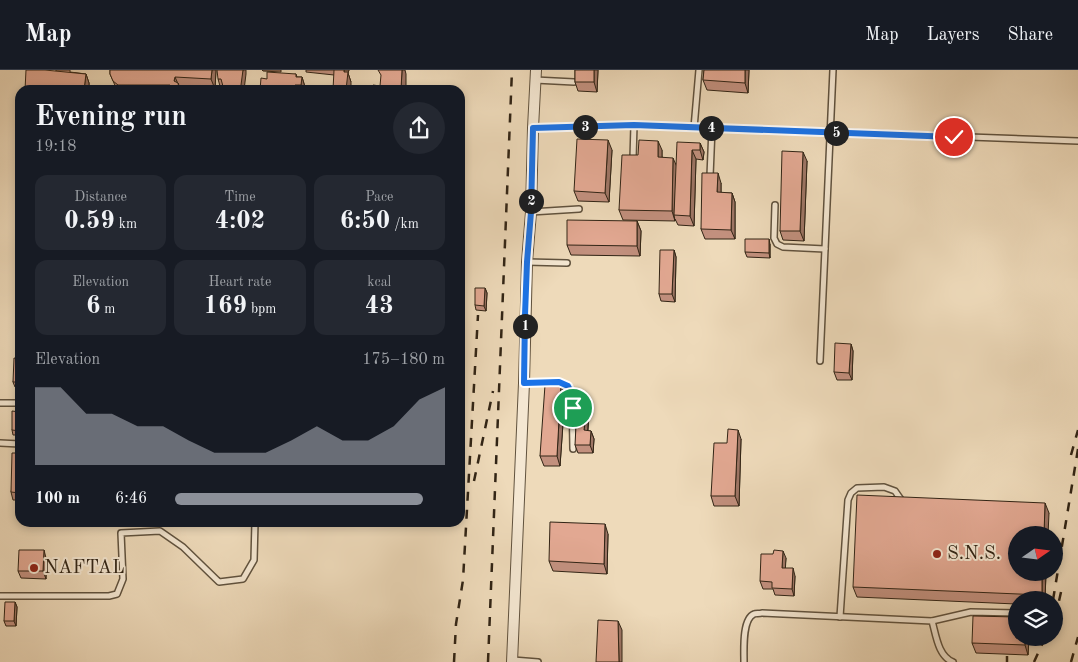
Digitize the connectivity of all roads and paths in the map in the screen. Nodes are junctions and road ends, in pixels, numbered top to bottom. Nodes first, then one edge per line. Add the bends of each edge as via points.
1 (699, 70) edge
2 (833, 70) edge
3 (535, 75) edge
4 (574, 82) edge
5 (634, 125) junction
6 (533, 128) junction
7 (694, 128) junction
8 (712, 128) junction
9 (830, 132) junction
10 (1078, 141) edge
11 (633, 158) edge
12 (710, 176) edge
13 (775, 205) dead end
14 (579, 209) dead end
15 (531, 212) junction
16 (825, 249) junction
17 (527, 262) junction
18 (567, 262) dead end
19 (820, 361) dead end
20 (524, 383) junction
21 (0, 403) edge
22 (15, 403) edge
23 (0, 443) edge
24 (15, 444) edge
25 (573, 450) edge
26 (902, 502) edge
27 (255, 527) edge
28 (0, 596) edge
29 (1008, 613) edge
30 (840, 617) junction
31 (932, 621) junction
32 (512, 661) edge
33 (538, 662) edge
34 (744, 662) edge
35 (953, 662) edge

1 - 7 lane
2 - 9 lane
3 - 4 lane
3 - 6 street
5 - 6 lane
5 - 7 lane
5 - 11 lane
6 - 15 street
7 - 8 lane
8 - 9 lane
8 - 12 lane
9 - 10 lane
9 - 16 lane
13 - 16 lane via 774,238 777,244
14 - 15 lane
15 - 17 street
16 - 19 lane
17 - 18 lane
17 - 20 street
20 - 25 lane via 559,382 568,386 572,394
20 - 32 street
21 - 22 lane
23 - 24 lane
26 - 30 lane via 895,491 884,486 857,488 851,493
27 - 28 lane via 254,560 242,578 219,582 183,547 160,531 121,533 123,579 117,594
29 - 31 lane via 971,612
30 - 31 lane
30 - 34 lane via 753,614 745,628
31 - 35 lane via 940,649
32 - 33 lane

